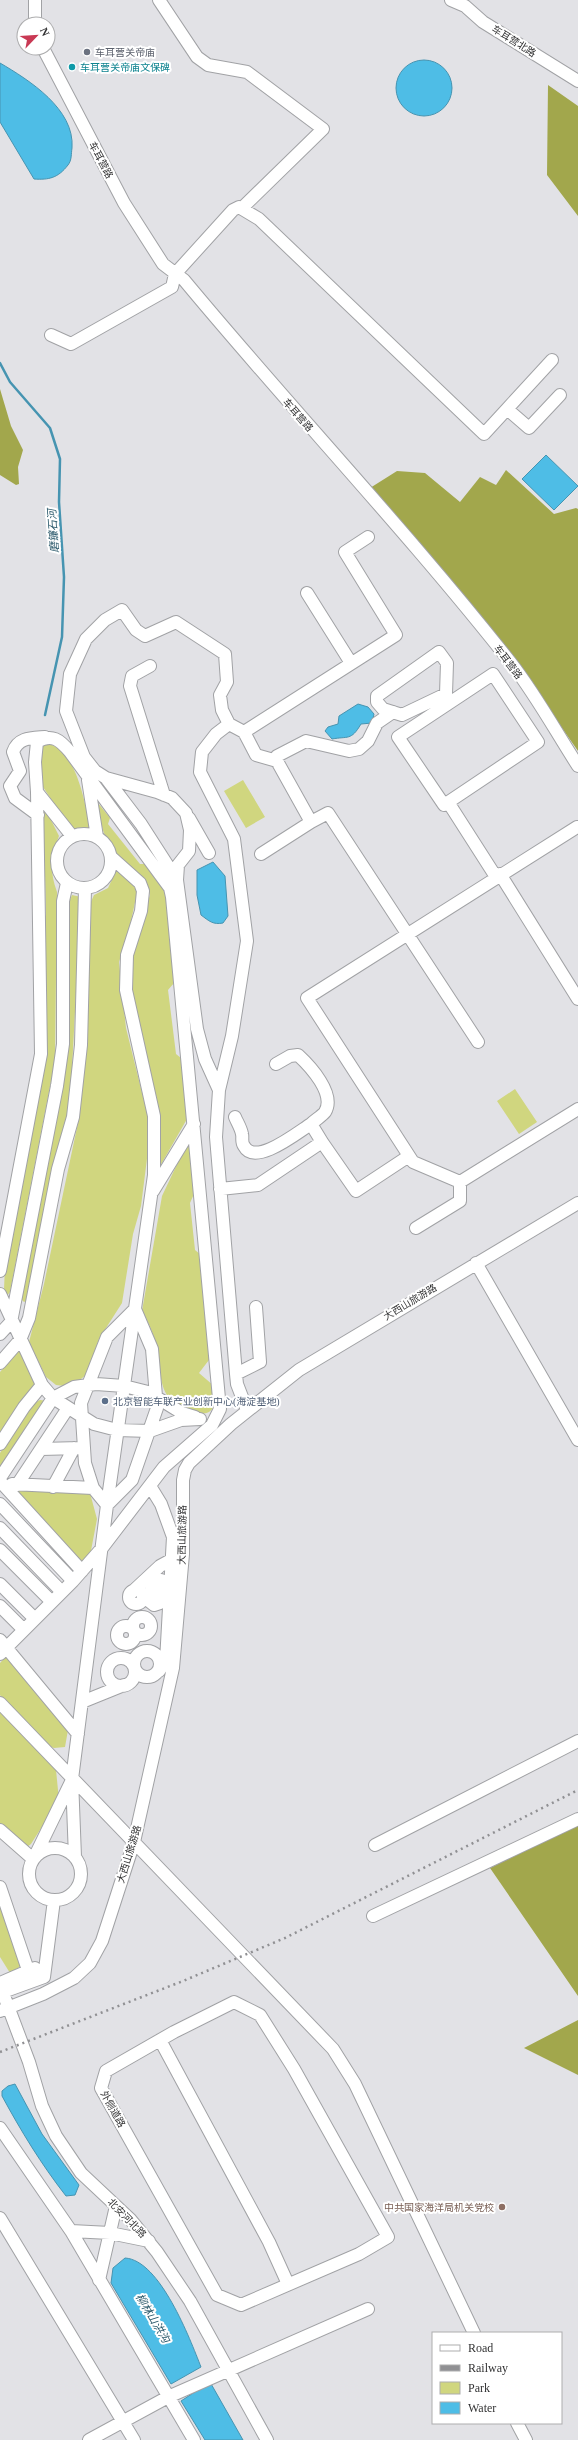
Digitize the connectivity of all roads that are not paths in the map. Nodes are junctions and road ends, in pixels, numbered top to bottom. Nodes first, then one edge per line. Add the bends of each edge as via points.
1 (35, 0) edge
2 (159, 0) edge
3 (451, 0) edge
4 (35, 16) edge
5 (47, 56) edge
6 (578, 81) edge
7 (242, 208) junction
8 (175, 274) junction
9 (51, 335) dead end
10 (552, 360) dead end
11 (560, 395) dead end
12 (507, 409) junction
13 (368, 536) dead end
14 (307, 593) dead end
15 (351, 664) junction
16 (150, 666) dead end
17 (393, 712) junction
18 (229, 724) junction
19 (244, 732) junction
20 (48, 737) junction
21 (277, 761) junction
22 (578, 766) edge
23 (87, 777) junction
24 (106, 778) junction
25 (37, 792) junction
26 (164, 795) junction
27 (448, 802) junction
28 (186, 813) junction
29 (38, 815) junction
30 (311, 822) junction
31 (577, 827) dead end
32 (72, 836) junction
33 (97, 837) junction
34 (209, 853) dead end
35 (262, 854) dead end
36 (111, 857) junction
37 (498, 875) junction
38 (177, 880) junction
39 (67, 884) junction
40 (85, 889) junction
41 (408, 934) junction
42 (578, 999) edge
43 (478, 1042) dead end
44 (276, 1064) dead end
45 (219, 1090) junction
46 (578, 1109) edge
47 (235, 1116) dead end
48 (194, 1124) junction
49 (311, 1124) junction
50 (322, 1142) junction
51 (409, 1156) junction
52 (460, 1182) junction
53 (220, 1189) junction
54 (151, 1195) junction
55 (578, 1203) edge
56 (416, 1228) dead end
57 (4, 1231) edge
58 (476, 1263) junction
59 (0, 1271) edge
60 (0, 1294) edge
61 (16, 1298) junction
62 (32, 1305) junction
63 (256, 1307) dead end
64 (135, 1309) junction
65 (11, 1322) junction
66 (0, 1334) edge
67 (20, 1340) junction
68 (0, 1363) edge
69 (236, 1374) junction
70 (42, 1385) junction
71 (89, 1385) junction
72 (124, 1386) junction
73 (156, 1397) junction
74 (53, 1398) junction
75 (68, 1408) junction
76 (247, 1410) junction
77 (81, 1416) junction
78 (200, 1419) junction
79 (216, 1420) junction
80 (117, 1430) junction
81 (150, 1431) junction
82 (578, 1440) edge
83 (0, 1444) edge
84 (79, 1448) junction
85 (41, 1449) junction
86 (28, 1469) junction
87 (1, 1481) edge
88 (17, 1485) junction
89 (33, 1486) junction
90 (150, 1486) junction
91 (53, 1487) junction
92 (92, 1488) junction
93 (0, 1504) edge
94 (106, 1505) junction
95 (0, 1528) edge
96 (102, 1548) junction
97 (0, 1550) edge
98 (171, 1560) junction
99 (82, 1570) junction
100 (165, 1580) junction
101 (73, 1581) junction
102 (0, 1584) edge
103 (62, 1592) junction
104 (131, 1592) dead end
105 (156, 1592) dead end
106 (52, 1602) junction
107 (0, 1606) edge
108 (168, 1617) junction
109 (35, 1619) junction
110 (24, 1630) junction
111 (134, 1630) dead end
112 (2, 1647) edge
113 (134, 1668) junction
114 (158, 1672) junction
115 (124, 1685) junction
116 (82, 1702) junction
117 (0, 1703) edge
118 (78, 1734) junction
119 (578, 1741) edge
120 (72, 1779) junction
121 (578, 1818) edge
122 (0, 1830) edge
123 (134, 1842) junction
124 (375, 1845) dead end
125 (34, 1857) junction
126 (75, 1857) junction
127 (0, 1887) edge
128 (54, 1900) junction
129 (373, 1916) dead end
130 (45, 1963) junction
131 (28, 1970) junction
132 (1, 1988) edge
133 (4, 2009) edge
134 (160, 2040) junction
135 (1, 2131) edge
136 (116, 2206) junction
137 (0, 2218) edge
138 (71, 2231) junction
139 (110, 2234) junction
140 (149, 2241) junction
141 (99, 2280) junction
142 (288, 2284) junction
143 (368, 2309) dead end
144 (474, 2332) edge
145 (228, 2369) junction
146 (168, 2397) junction
147 (123, 2420) junction
148 (518, 2424) edge
149 (89, 2440) edge
150 (134, 2440) edge
151 (194, 2440) edge
152 (267, 2440) edge
153 (526, 2440) edge

1 - 4 street
2 - 7 street via 196,58 208,65 247,72 323,129
3 - 6 street, 车耳营北路
5 - 8 street, 车耳营路 via 124,203 163,264
7 - 8 street via 234,210
7 - 12 street via 259,219 484,434
8 - 9 street via 172,286 71,344
8 - 22 street, 车耳营路 via 184,280 387,515 512,665
10 - 12 street
11 - 12 street via 529,428
13 - 15 street via 345,552 396,635
14 - 15 street
15 - 19 street
16 - 26 street via 132,676 130,686
17 - 17 street via 402,715 446,694 447,663 439,652 377,696 376,702
17 - 21 street via 377,723 368,741 359,749 349,752 306,741 277,756
18 - 19 street
18 - 24 street via 222,710 220,695 227,682 225,654 176,622 145,636 136,630 122,610 105,620 86,639 70,674 66,700 70,724 84,757 95,771
18 - 45 street via 216,734 202,752 200,772 234,839 247,941 232,1036
19 - 21 street via 256,755
20 - 23 street via 56,738 63,743
20 - 25 street via 37,742
20 - 29 street via 25,739 16,745 13,752 20,771 10,786 12,793
21 - 30 street
23 - 33 street
23 - 48 street via 170,888
24 - 26 street
24 - 38 street via 141,824
25 - 29 street
25 - 32 street
26 - 28 street via 172,798
27 - 27 street via 538,742 493,674 398,737 444,805
27 - 37 street
28 - 34 street
28 - 38 street via 190,830 189,850 178,866
29 - 57 street via 41,1054
30 - 35 street
30 - 41 street via 328,813
31 - 37 street
32 - 33 street via 80,834
32 - 39 street via 64,842 56,859 57,868
33 - 36 street via 104,842
36 - 40 street via 108,874 102,881
36 - 54 street via 140,883 144,891 141,911 127,955 126,990 154,1116 154,1175
37 - 41 street
37 - 42 street
38 - 45 street via 197,1029 205,1059
39 - 40 street
39 - 61 street via 63,901 62,1044 58,1079
40 - 62 street via 81,1046 73,1117 58,1169
41 - 43 street
41 - 51 street via 307,998
44 - 49 street via 290,1056 298,1055 312,1068 328,1097 328,1103 325,1112
45 - 53 street via 216,1137
46 - 52 street
47 - 49 street via 244,1146 249,1152 271,1150
48 - 54 street
48 - 79 street via 220,1404
49 - 50 street
50 - 51 street via 356,1191
50 - 53 street via 258,1185
51 - 52 street via 413,1162
52 - 56 street via 460,1201
53 - 69 street
54 - 64 street
55 - 58 street, 大西山旅游路
57 - 59 street
58 - 76 street, 大西山旅游路 via 299,1370
58 - 82 street
60 - 65 street
61 - 62 street via 22,1309 27,1310
61 - 65 street
62 - 67 street
63 - 69 street via 260,1362
64 - 71 street via 107,1337
64 - 72 street
64 - 73 street via 152,1349
65 - 66 street
65 - 67 street
67 - 68 street
67 - 70 street
69 - 76 street
70 - 74 street
70 - 83 street
71 - 72 street
71 - 74 street via 74,1387
71 - 77 street via 81,1403
72 - 73 street via 148,1392
72 - 80 street
73 - 78 street via 182,1413
73 - 81 street via 157,1408
74 - 75 street
74 - 87 street
75 - 77 street
75 - 85 street
76 - 123 street, 大西山旅游路 via 189,1463 185,1470 183,1554 172,1668
77 - 80 street via 94,1424
77 - 84 street
78 - 79 street
78 - 81 street via 181,1420
79 - 90 street via 164,1467
80 - 81 street
80 - 94 street
81 - 94 street via 132,1480
84 - 85 street
84 - 91 street
84 - 92 street
85 - 86 street
86 - 88 street
86 - 89 street
87 - 88 street
87 - 99 street
88 - 89 street
89 - 91 street
90 - 96 street
90 - 98 street via 170,1526 173,1537
91 - 92 street
92 - 94 street
93 - 101 street
94 - 96 street
95 - 103 street
96 - 99 street
96 - 116 street
97 - 106 street
98 - 100 street
98 - 104 street via 160,1566
99 - 101 street
100 - 105 street via 154,1580 151,1583 152,1589
100 - 108 street
101 - 103 street
102 - 109 street
103 - 106 street
106 - 109 street
107 - 110 street
108 - 111 street via 136,1618
108 - 114 street via 166,1661
109 - 110 street
110 - 112 street
112 - 118 street
113 - 114 street via 138,1674 145,1677
113 - 114 street via 136,1656 148,1650 159,1656 161,1664
113 - 115 street via 131,1680
113 - 115 street via 124,1658 115,1659 108,1665 108,1678 115,1685
115 - 116 street
116 - 118 street
117 - 120 street
118 - 120 street
119 - 124 street
120 - 123 street
120 - 125 street
120 - 126 street
121 - 129 street
122 - 125 street
123 - 133 street, 大西山旅游路 via 102,1941 90,1963 74,1978 43,1994
123 - 144 street via 333,2049 355,2084
125 - 126 street via 51,1847 60,1848
125 - 128 street via 28,1871 32,1888 45,1898
126 - 128 street via 80,1865 80,1882 70,1896
127 - 131 street
128 - 130 street
130 - 131 street
130 - 132 street via 44,1977
131 - 132 street
132 - 133 street, 北安河北路
133 - 136 street, 北安河北路 via 29,2062 42,2106 56,2136 81,2173
134 - 142 street via 269,2242
134 - 142 street, 外侧道路 via 106,2070 101,2088 217,2295 241,2305
134 - 142 street, 外侧道路 via 234,2002 260,2015 388,2237 359,2254
135 - 138 street
136 - 139 street
136 - 140 street, 北安河北路
137 - 147 street
138 - 139 street
138 - 141 street
139 - 140 street
139 - 141 street
140 - 145 street, 北安河北路 via 190,2301
141 - 146 street
143 - 145 street
145 - 146 street
145 - 152 street, 北安河北路
146 - 147 street
146 - 151 street
147 - 149 street
147 - 150 street
148 - 153 street

